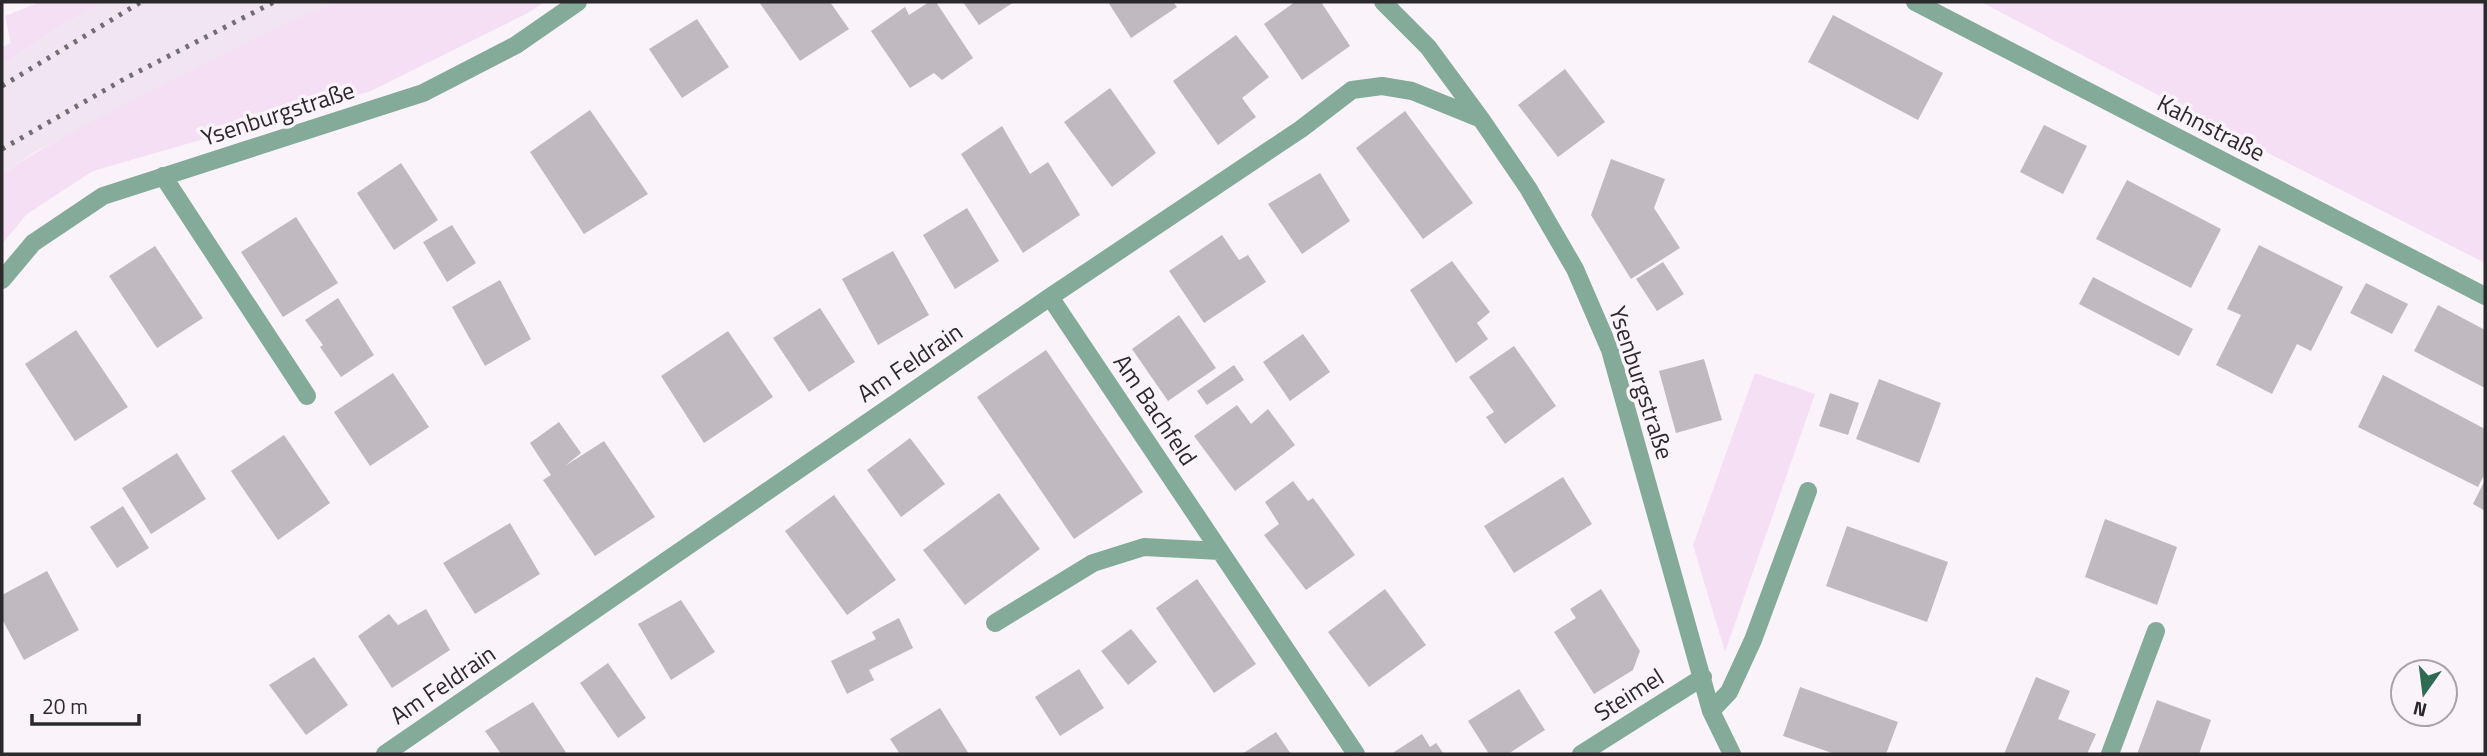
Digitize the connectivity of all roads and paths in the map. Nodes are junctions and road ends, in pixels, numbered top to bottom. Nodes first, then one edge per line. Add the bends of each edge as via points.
1 (578, 2) edge
2 (1383, 2) edge
3 (1915, 2) edge
4 (1481, 119) junction
5 (163, 176) junction
6 (2, 280) edge
7 (2485, 296) edge
8 (1049, 297) junction
9 (306, 396) dead end
10 (1808, 491) dead end
11 (1220, 551) junction
12 (995, 624) dead end
13 (2156, 631) dead end
14 (1703, 677) junction
15 (1711, 711) junction
16 (385, 754) edge
17 (1356, 754) edge
18 (1581, 754) edge
19 (1732, 754) edge
20 (2110, 754) edge

1 - 5 street, Ysenburgstraße via 516,45 423,93
2 - 4 street, Ysenburgstraße via 1428,47
3 - 7 street, Kahnstraße
4 - 8 street, Am Feldrain via 1412,91 1382,86 1352,90
4 - 14 street, Ysenburgstraße via 1575,269 1610,350
5 - 6 street, Ysenburgstraße via 103,196 33,243
5 - 9 street
8 - 11 street, Am Bachfeld
8 - 16 street, Am Feldrain
10 - 15 street via 1753,640 1729,692
11 - 12 street via 1144,547 1093,563
11 - 17 street, Am Bachfeld
13 - 20 street
14 - 15 street, Ysenburgstraße
14 - 18 street, Steimel
15 - 19 street, Ysenburgstraße

